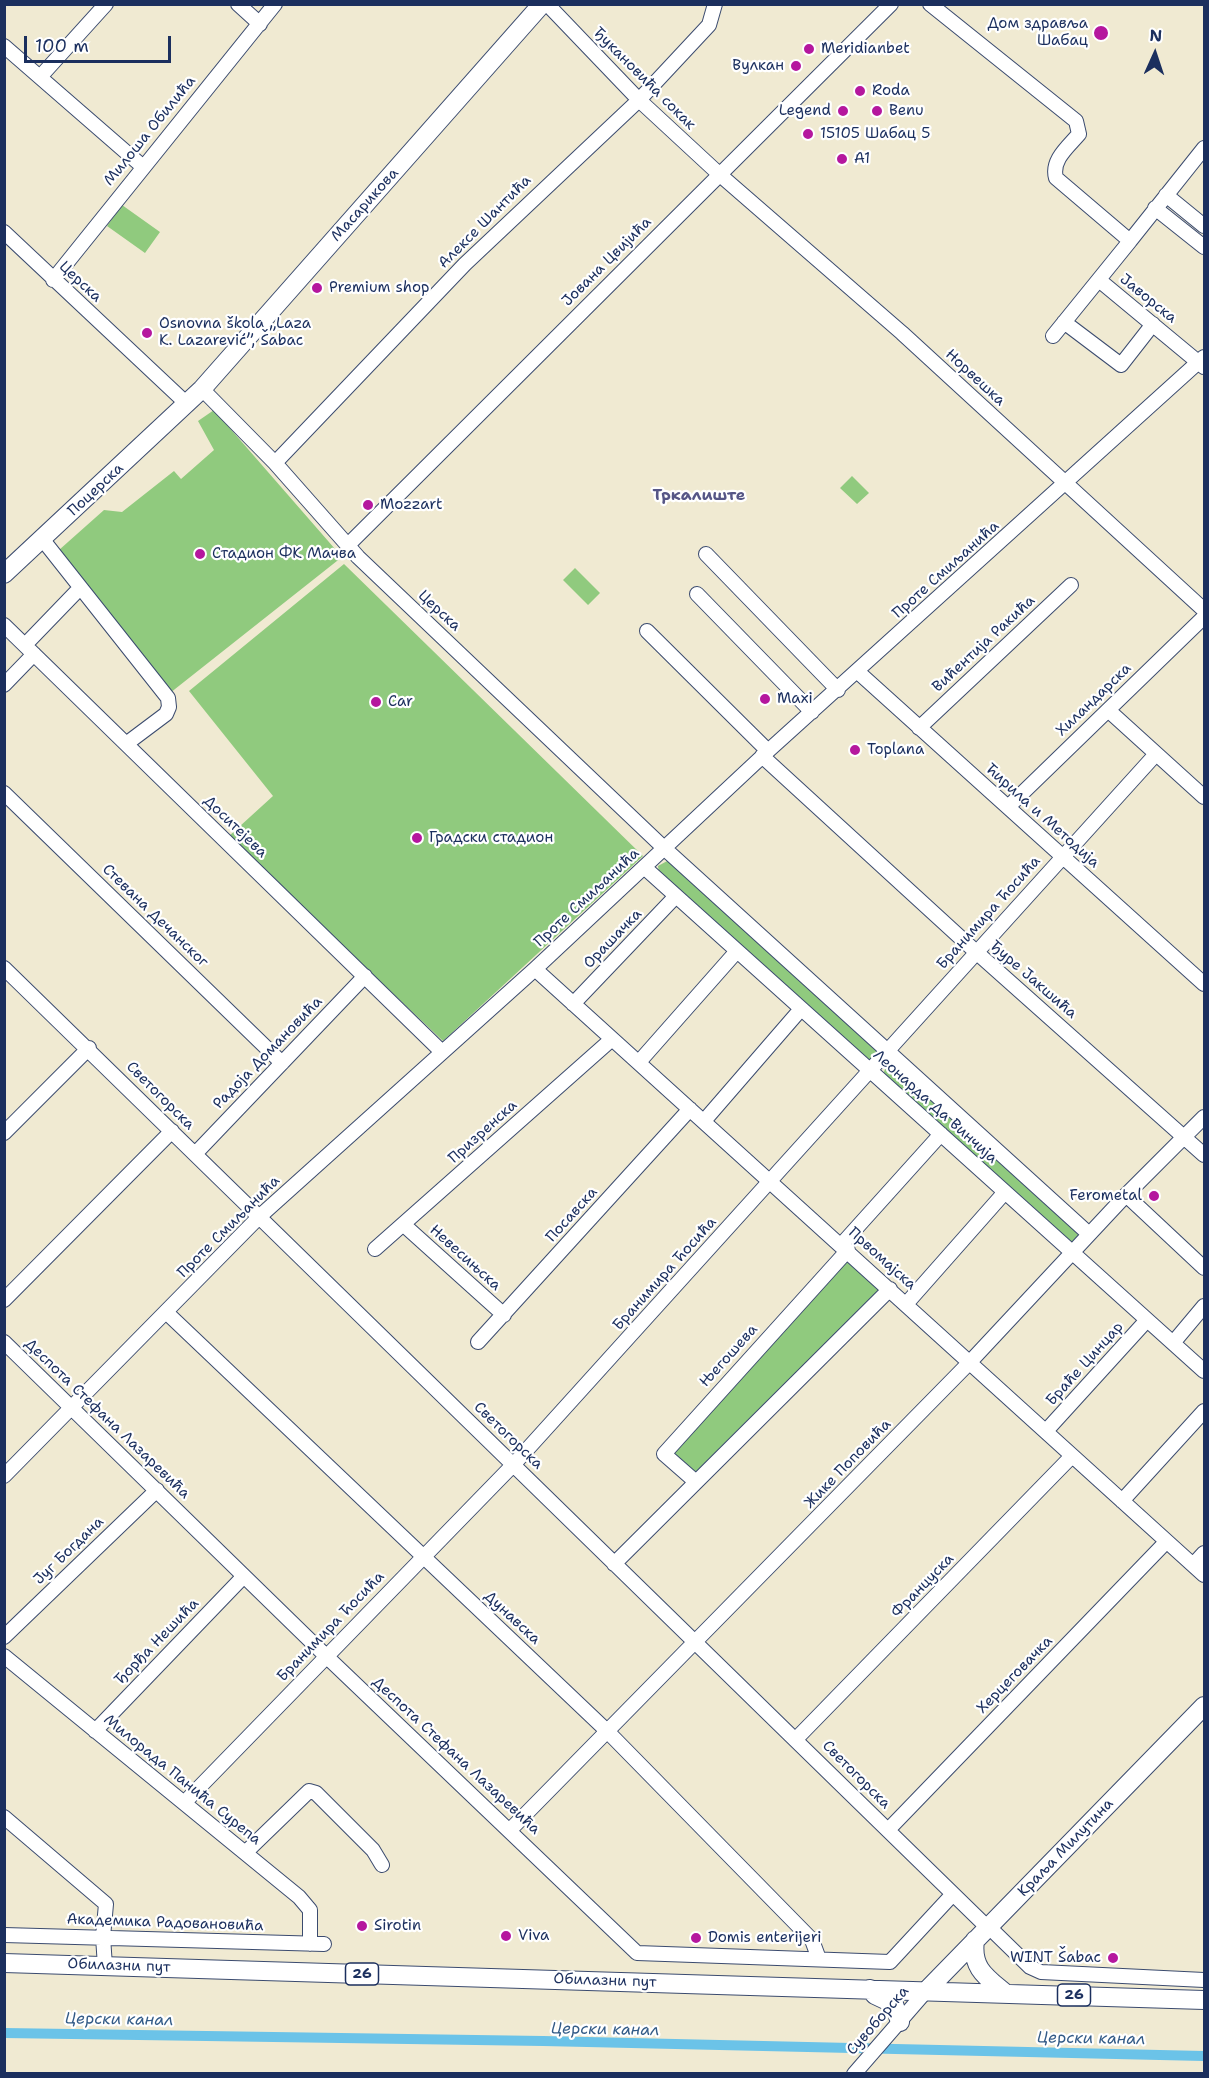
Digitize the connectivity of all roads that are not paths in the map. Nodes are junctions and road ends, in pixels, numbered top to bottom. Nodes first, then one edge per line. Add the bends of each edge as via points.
1 (106, 4) edge
2 (238, 4) edge
3 (275, 4) edge
4 (542, 4) edge
5 (547, 4) edge
6 (715, 4) edge
7 (891, 4) edge
8 (930, 4) edge
9 (260, 24) junction
10 (4, 46) edge
11 (40, 77) junction
12 (639, 100) junction
13 (1204, 148) edge
14 (142, 166) junction
15 (718, 174) junction
16 (1166, 195) junction
17 (1155, 208) junction
18 (1204, 226) edge
19 (4, 232) edge
20 (1130, 241) junction
21 (1204, 247) edge
22 (53, 280) junction
23 (1099, 280) junction
24 (1064, 322) junction
25 (1153, 324) junction
26 (1053, 336) dead end
27 (1203, 362) edge
28 (202, 389) junction
29 (187, 404) junction
30 (275, 463) junction
31 (1065, 483) junction
32 (43, 540) junction
33 (348, 545) junction
34 (705, 554) dead end
35 (4, 574) edge
36 (1071, 585) dead end
37 (80, 588) junction
38 (697, 594) dead end
39 (1204, 610) edge
40 (1204, 617) edge
41 (4, 625) edge
42 (647, 631) dead end
43 (29, 650) junction
44 (858, 672) junction
45 (4, 685) edge
46 (838, 690) junction
47 (1108, 710) junction
48 (812, 712) junction
49 (919, 728) junction
50 (126, 744) junction
51 (765, 754) junction
52 (1156, 754) junction
53 (4, 793) edge
54 (1204, 797) edge
55 (1008, 807) junction
56 (664, 848) junction
57 (1063, 856) junction
58 (644, 867) junction
59 (676, 896) junction
60 (737, 951) junction
61 (975, 951) junction
62 (4, 968) edge
63 (535, 969) junction
64 (365, 976) junction
65 (1204, 984) edge
66 (573, 1004) junction
67 (801, 1009) junction
68 (612, 1039) junction
69 (89, 1048) junction
70 (887, 1051) junction
71 (442, 1053) junction
72 (639, 1062) junction
73 (282, 1063) junction
74 (870, 1071) junction
75 (690, 1109) junction
76 (1204, 1117) edge
77 (704, 1121) junction
78 (172, 1131) junction
79 (4, 1133) edge
80 (941, 1134) junction
81 (1184, 1137) junction
82 (195, 1154) junction
83 (1204, 1155) edge
84 (771, 1182) junction
85 (1005, 1192) junction
86 (1126, 1195) junction
87 (260, 1217) junction
88 (404, 1225) junction
89 (1089, 1234) junction
90 (845, 1247) junction
91 (375, 1249) dead end
92 (1072, 1253) junction
93 (1204, 1268) edge
94 (890, 1289) junction
95 (4, 1300) edge
96 (907, 1303) junction
97 (1204, 1306) edge
98 (167, 1313) junction
99 (504, 1315) junction
100 (1148, 1320) junction
101 (4, 1342) edge
102 (478, 1342) dead end
103 (1173, 1343) junction
104 (970, 1362) junction
105 (1204, 1371) edge
106 (73, 1409) junction
107 (1204, 1411) edge
108 (1046, 1431) junction
109 (1072, 1456) junction
110 (514, 1464) junction
111 (4, 1476) edge
112 (696, 1482) junction
113 (157, 1490) junction
114 (1122, 1501) junction
115 (1166, 1542) junction
116 (1204, 1553) edge
117 (423, 1557) junction
118 (614, 1564) junction
119 (1193, 1565) junction
120 (1204, 1575) edge
121 (244, 1576) junction
122 (4, 1636) edge
123 (695, 1643) junction
124 (4, 1656) edge
125 (326, 1656) junction
126 (1204, 1706) edge
127 (95, 1731) junction
128 (607, 1731) junction
129 (796, 1739) junction
130 (184, 1803) junction
131 (4, 1817) edge
132 (510, 1830) junction
133 (888, 1830) junction
134 (246, 1852) junction
135 (382, 1865) dead end
136 (954, 1894) junction
137 (984, 1932) junction
138 (4, 1935) edge
139 (103, 1937) junction
140 (317, 1944) joint
141 (819, 1959) junction
142 (4, 1963) edge
143 (105, 1966) junction
144 (1204, 1980) edge
145 (869, 1988) junction
146 (927, 1990) junction
147 (1005, 1993) junction
148 (1204, 2000) edge
149 (897, 2025) junction
150 (854, 2073) edge

1 - 11 street
2 - 9 street
3 - 9 street, Милоша Обилића
4 - 28 main road, Масарикова
5 - 12 street, Ђукановића сокак
6 - 12 street, Алексе Шантића via 709,25
7 - 15 street, Јована Цвијића
8 - 20 street via 1076,121 1079,134 1057,161 1056,178
9 - 14 street, Милоша Обилића
10 - 11 street
11 - 14 street
12 - 15 street, Ђукановића сокак
12 - 30 street, Алексе Шантића via 465,264
13 - 16 street
14 - 22 street, Милоша Обилића
15 - 31 street, Норвешка via 902,333
15 - 33 street, Јована Цвијића
16 - 17 street
16 - 18 street
17 - 20 street
17 - 21 street
19 - 22 street, Церска
20 - 23 street
22 - 29 street, Церска
23 - 24 street
23 - 25 street, Јаворска
24 - 25 street via 1120,365
24 - 26 street
25 - 27 street, Јаворска
27 - 31 street, Проте Смиљанића
28 - 29 main road, Масарикова
28 - 30 street, Церска
29 - 32 main road, Поцерска
30 - 33 street, Церска
31 - 39 street, Норвешка
31 - 44 street, Проте Смиљанића
32 - 35 main road, Поцерска
32 - 37 street
33 - 56 street, Церска
34 - 46 street
36 - 49 street, Вићентија Ракића
37 - 43 street
37 - 50 street via 169,702 166,714
38 - 48 street
40 - 47 street, Хиландарска
41 - 43 street, Доситејева
42 - 51 street, Ђуре Јакшића
43 - 45 street
43 - 50 street, Доситејева
44 - 46 street, Проте Смиљанића
44 - 49 street, Ћирила и Методија
46 - 48 street, Проте Смиљанића
47 - 52 street
47 - 55 street, Хиландарска
48 - 51 street, Проте Смиљанића
49 - 55 street, Ћирила и Методија
50 - 64 street, Доситејева
51 - 56 street, Проте Смиљанића
51 - 61 street, Ђуре Јакшића
52 - 54 street
52 - 57 street, Бранимира Ћосића
53 - 73 street, Стевана Дечанског
55 - 57 street, Ћирила и Методија
56 - 58 street, Проте Смиљанића
56 - 70 street, Леонарда Да Винчија
57 - 61 street, Бранимира Ћосића via 1020,907
57 - 65 street, Ћирила и Методија
58 - 59 street, Леонарда Да Винчија
58 - 63 street, Проте Смиљанића
59 - 60 street, Леонарда Да Винчија
59 - 66 street, Орашачка
60 - 67 street, Леонарда Да Винчија
60 - 72 street
61 - 70 street, Бранимира Ћосића
61 - 81 street, Ђуре Јакшића
62 - 69 street, Светогорска
63 - 66 street, Првомајска
63 - 71 street, Проте Смиљанића
64 - 71 street, Доситејева
64 - 73 street, Радоја Домановића
66 - 68 street, Првомајска
67 - 74 street, Леонарда Да Винчија
67 - 77 street
68 - 72 street, Првомајска
68 - 88 street, Призренска
69 - 78 street, Светогорска
69 - 79 street
70 - 74 street, Бранимира Ћосића
70 - 89 street, Леонарда Да Винчија
71 - 87 street, Проте Смиљанића
72 - 75 street, Првомајска
73 - 82 street, Радоја Домановића
74 - 80 street, Леонарда Да Винчија
74 - 84 street, Бранимира Ћосића
75 - 77 street, Првомајска
75 - 99 street, Посавска
76 - 81 street, Жике Поповића
77 - 84 street, Првомајска
78 - 82 street, Светогорска
78 - 95 street
80 - 85 street, Леонарда Да Винчија
80 - 90 street
81 - 83 street, Ђуре Јакшића
81 - 86 street, Жике Поповића
82 - 87 street, Светогорска
84 - 90 street, Првомајска
84 - 110 street, Бранимира Ћосића
85 - 92 street, Леонарда Да Винчија
85 - 96 street
86 - 89 street, Жике Поповића
86 - 93 street
87 - 98 street, Проте Смиљанића
87 - 110 street, Светогорска
88 - 91 street, Призренска
88 - 99 street, Невесињска
89 - 92 street, Жике Поповића
90 - 94 street, Првомајска
90 - 112 street, Његошева via 664,1454
92 - 100 street, Леонарда Да Винчија
92 - 104 street, Жике Поповића
94 - 96 street, Првомајска
94 - 112 street
96 - 104 street, Првомајска
97 - 103 street
98 - 106 street, Проте Смиљанића
98 - 117 street, Дунавска
99 - 102 street, Посавска
100 - 103 street, Леонарда Да Винчија
100 - 108 street, Браће Цинцар
101 - 106 street, Деспота Стефана Лазаревића
103 - 105 street, Леонарда Да Винчија
104 - 108 street, Првомајска
104 - 123 street, Жике Поповића
106 - 111 street, Проте Смиљанића
106 - 113 street, Деспота Стефана Лазаревића
107 - 114 street
108 - 109 street, Првомајска
109 - 114 street, Првомајска
109 - 129 street, Француска
110 - 117 street, Бранимира Ћосића
110 - 118 street, Светогорска
112 - 118 street
113 - 121 street, Деспота Стефана Лазаревића
113 - 122 street, Југ Богдана
114 - 115 street, Првомајска
115 - 119 street, Првомајска
115 - 133 street, Херцеговачка
116 - 119 street
117 - 125 street, Бранимира Ћосића
117 - 128 street, Дунавска
118 - 123 street, Светогорска
119 - 120 street, Првомајска
121 - 125 street, Деспота Стефана Лазаревића
121 - 127 street, Ђорђа Нешића
123 - 128 street, Жике Поповића
123 - 129 street, Светогорска
124 - 127 street, Милорада Панића Сурепа
125 - 130 street, Бранимира Ћосића
125 - 132 street, Деспота Стефана Лазаревића
126 - 137 main road, Краља Милутина
127 - 130 street, Милорада Панића Сурепа
128 - 132 street, Жике Поповића
128 - 141 street, Дунавска via 812,1940
129 - 133 street, Светогорска
130 - 134 street, Милорада Панића Сурепа
131 - 139 street via 101,1897 106,1904
132 - 141 street, Деспота Стефана Лазаревића via 637,1953
133 - 136 street, Светогорска
134 - 135 street via 309,1791 316,1793 373,1850
134 - 140 street, Милорада Панића Сурепа via 310,1911
136 - 137 street, Светогорска
136 - 141 street, Деспота Стефана Лазаревића via 890,1962
137 - 144 street, Светогорска via 1041,1972
137 - 146 main road, Краља Милутина
137 - 147 main road via 974,1957 978,1968
138 - 139 street, Академика Радовановића
139 - 140 street, Академика Радовановића
139 - 143 street
142 - 143 main road, Обилазни пут / 26
143 - 145 main road, Обилазни пут / 26
145 - 146 main road, Обилазни пут / 26
145 - 149 main road via 894,2004
146 - 147 main road, Обилазни пут / 26
146 - 149 street, Сувоборска
147 - 148 main road, Обилазни пут / 26
149 - 150 street, Сувоборска

